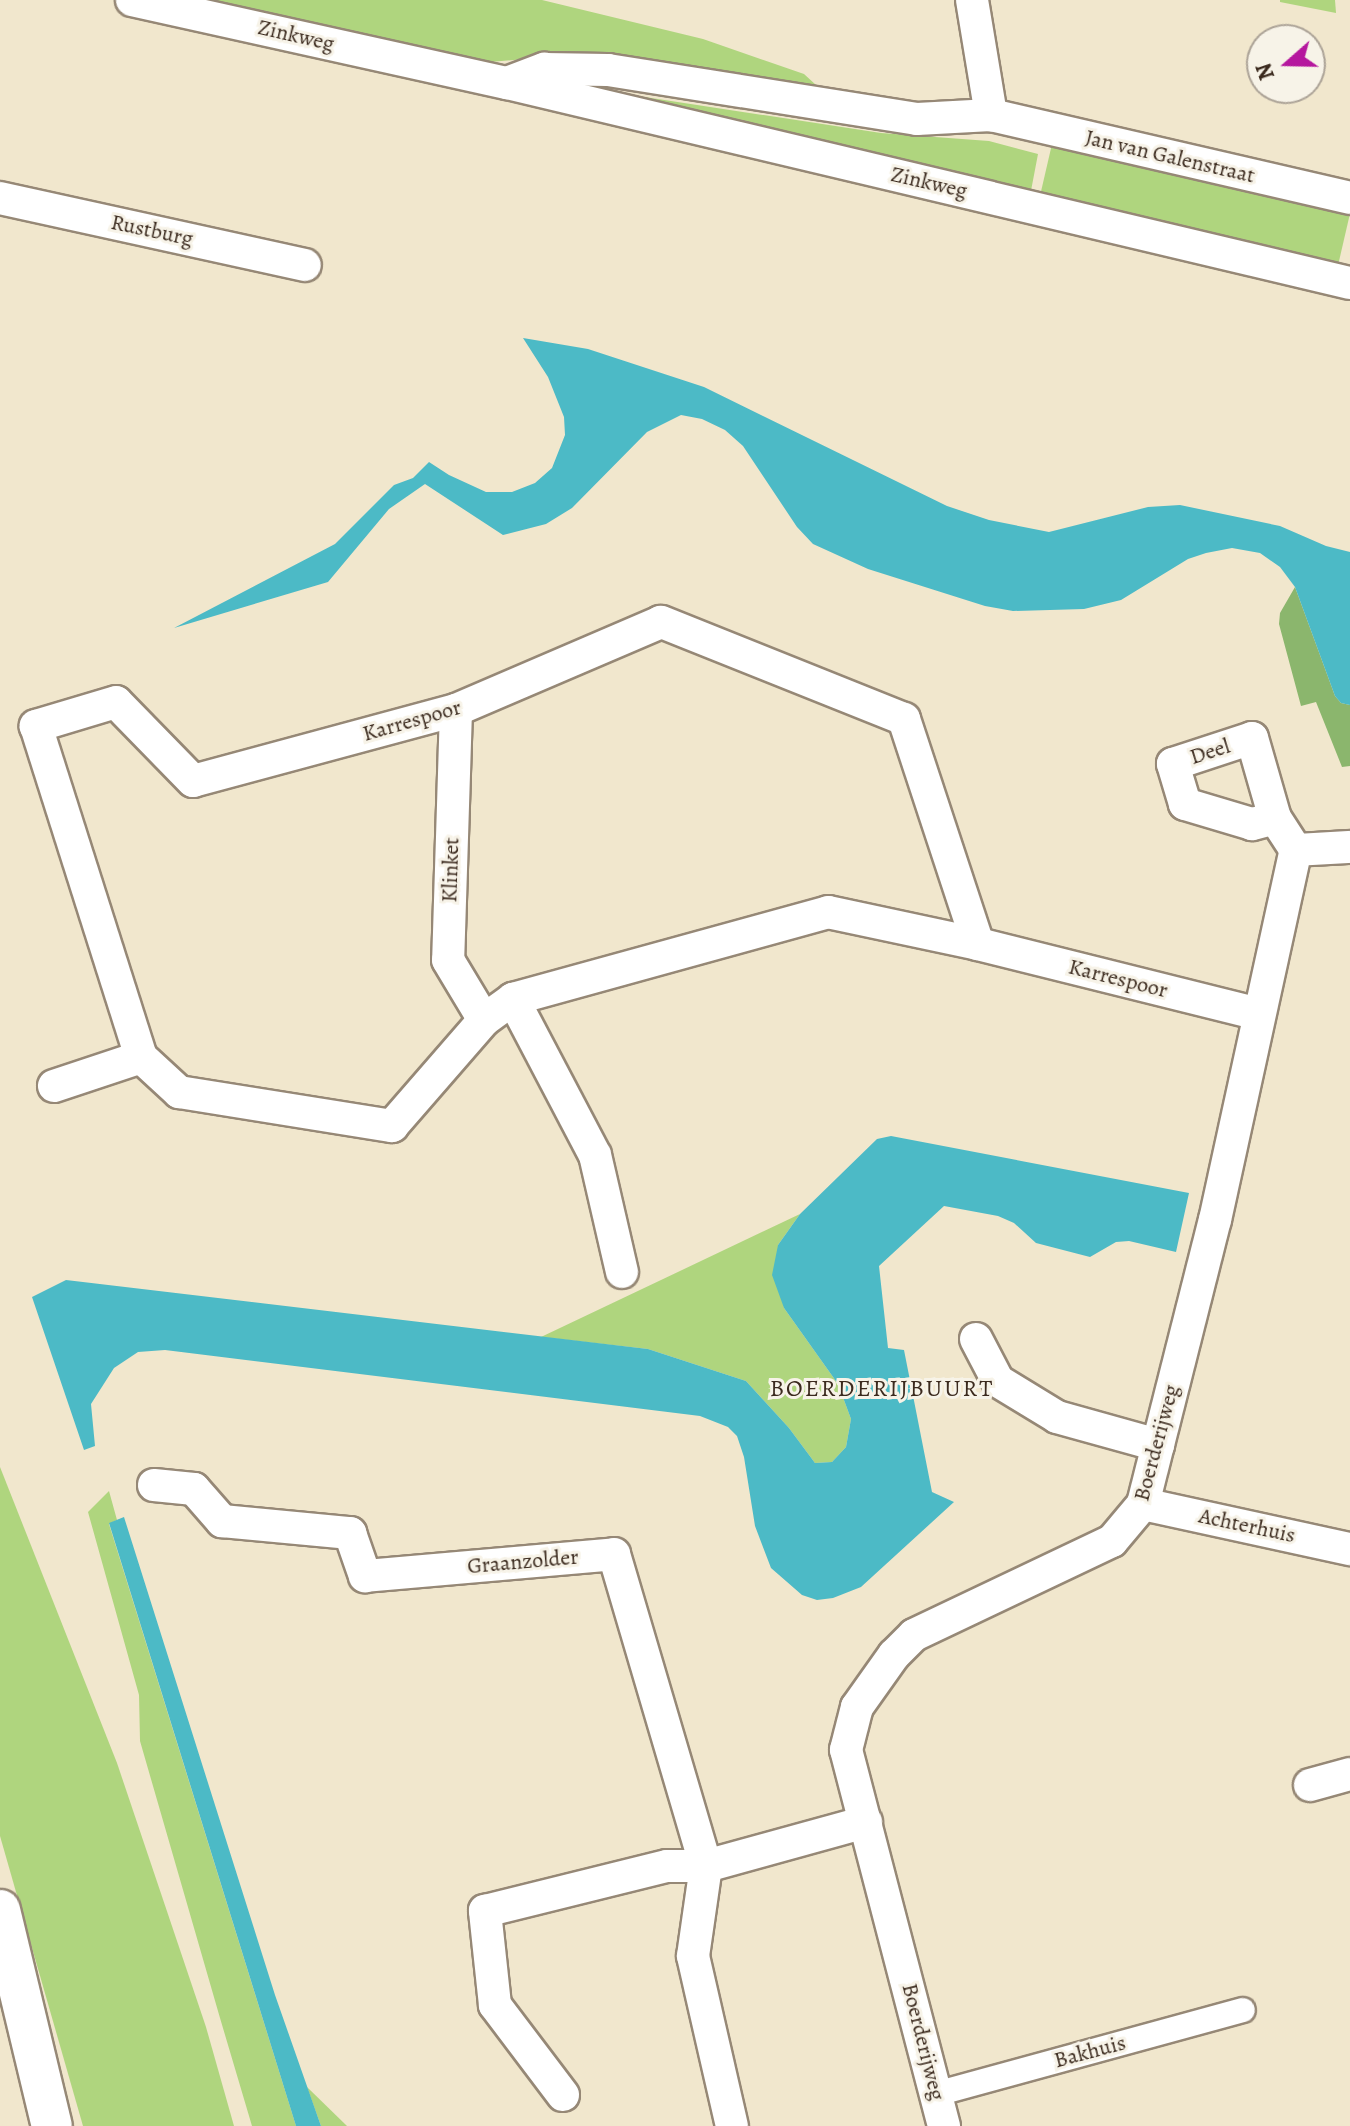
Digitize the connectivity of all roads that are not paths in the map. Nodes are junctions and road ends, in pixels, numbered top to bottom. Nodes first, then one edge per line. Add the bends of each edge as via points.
1 (132, 0) edge
2 (972, 0) edge
3 (507, 83) junction
4 (991, 115) junction
5 (0, 198) edge
6 (1350, 198) edge
7 (305, 265) dead end
8 (1350, 283) edge
9 (456, 710) junction
10 (1275, 818) dead end
11 (1350, 847) edge
12 (1296, 850) junction
13 (978, 944) junction
14 (513, 999) junction
15 (1258, 1014) junction
16 (484, 1020) junction
17 (141, 1057) junction
18 (54, 1086) dead end
19 (622, 1272) dead end
20 (976, 1339) dead end
21 (1158, 1445) junction
22 (154, 1485) dead end
23 (1143, 1504) junction
24 (1350, 1549) edge
25 (1350, 1774) edge
26 (1310, 1785) dead end
27 (866, 1822) junction
28 (706, 1866) junction
29 (0, 1910) edge
30 (1243, 2010) dead end
31 (936, 2094) junction
32 (563, 2095) dead end
33 (52, 2126) edge
34 (732, 2126) edge
35 (944, 2126) edge

1 - 3 street, Zinkweg
2 - 4 street
3 - 4 street via 544,69 608,70 917,119
3 - 8 street, Zinkweg
4 - 6 street, Jan van Galenstraat
5 - 7 street, Rustburg
9 - 13 street, Karrespoor via 661,622 904,719
9 - 16 street, Klinket via 448,960
9 - 17 street, Karrespoor via 193,781 116,702 36,726
10 - 12 street
11 - 12 street
12 - 15 street, Boerderijweg
13 - 14 street, Karrespoor via 828,912
13 - 15 street, Karrespoor
14 - 16 street, Karrespoor
14 - 19 street via 595,1155
15 - 21 street, Boerderijweg
16 - 17 street, Karrespoor via 392,1126 179,1092
17 - 18 street
20 - 21 street via 998,1381 1057,1417
21 - 23 street, Boerderijweg
22 - 28 street, Graanzolder via 194,1489 222,1521 350,1533 365,1576 614,1554
23 - 24 street, Achterhuis
23 - 27 street, Boerderijweg via 1112,1541 914,1635 894,1655 857,1707 846,1750
25 - 26 street
27 - 28 street
27 - 31 street, Boerderijweg
28 - 32 street via 667,1866 485,1911 495,2005
28 - 34 street, Graanzolder via 693,1956
29 - 33 street
30 - 31 street, Bakhuis
31 - 35 street, Boerderijweg

